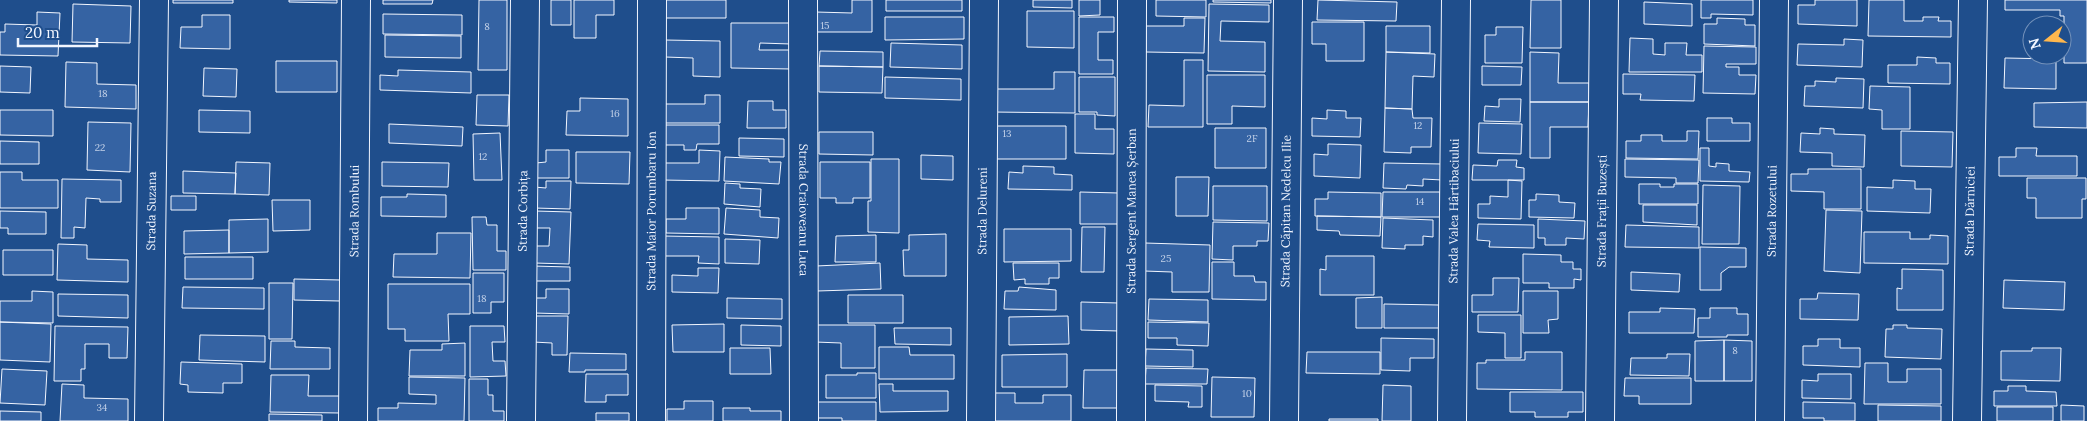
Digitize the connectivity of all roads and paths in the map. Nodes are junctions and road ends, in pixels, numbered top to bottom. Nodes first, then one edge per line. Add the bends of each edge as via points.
1 (154, 0) edge
2 (356, 0) edge
3 (525, 0) edge
4 (652, 0) edge
5 (803, 0) edge
6 (984, 0) edge
7 (1132, 0) edge
8 (1288, 0) edge
9 (1456, 0) edge
10 (1604, 0) edge
11 (1774, 0) edge
12 (1973, 0) edge
13 (149, 421) edge
14 (353, 421) edge
15 (521, 421) edge
16 (651, 421) edge
17 (804, 421) edge
18 (981, 421) edge
19 (1131, 421) edge
20 (1284, 421) edge
21 (1452, 421) edge
22 (1600, 421) edge
23 (1770, 421) edge
24 (1967, 421) edge

1 - 13 street, Strada Suzana
2 - 14 street, Strada Rombului
3 - 15 street, Strada Corbița
4 - 16 street, Strada Maior Porumbaru Ion
5 - 17 street, Strada Craioveanu Luca
6 - 18 street, Strada Delureni
7 - 19 street, Strada Sergent Manea Șerban
8 - 20 street, Strada Căpitan Nedelcu Ilie
9 - 21 street, Strada Valea Hârtibaciului
10 - 22 street, Strada Frații Buzești
11 - 23 street, Strada Rozetului
12 - 24 street, Strada Dărniciei

